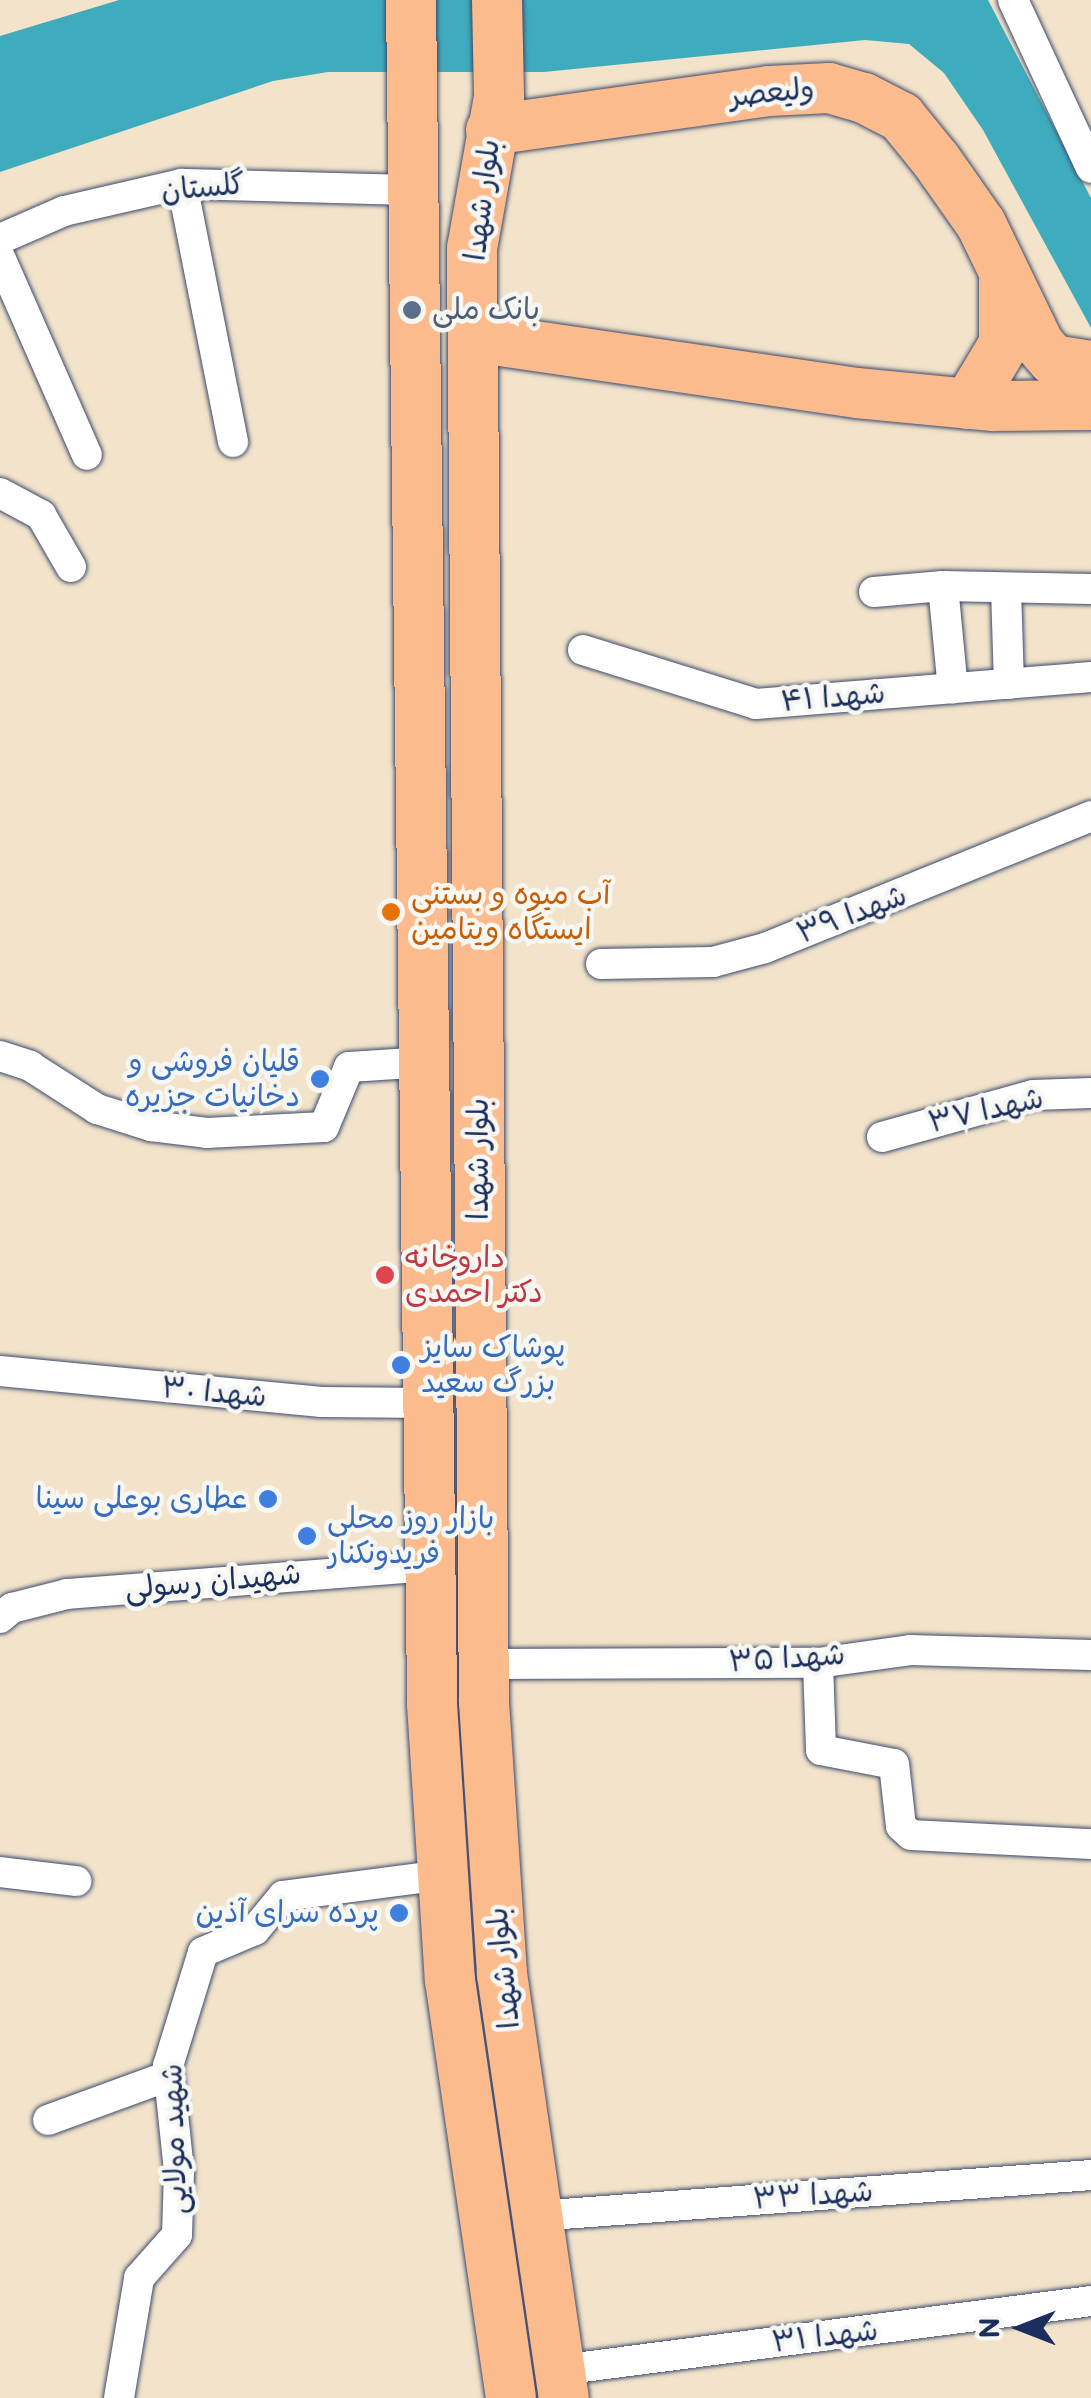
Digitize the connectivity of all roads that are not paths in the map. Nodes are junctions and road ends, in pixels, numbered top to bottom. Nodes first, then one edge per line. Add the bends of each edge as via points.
1 (411, 0) edge
2 (498, 0) edge
3 (1013, 0) edge
4 (495, 114) junction
5 (1091, 168) edge
6 (182, 184) junction
7 (414, 190) junction
8 (0, 239) edge
9 (0, 257) edge
10 (1004, 272) junction
11 (473, 337) junction
12 (1091, 366) edge
13 (968, 404) junction
14 (1091, 405) edge
15 (233, 442) dead end
16 (87, 455) dead end
17 (0, 493) edge
18 (71, 568) dead end
19 (943, 586) junction
20 (1006, 589) junction
21 (1091, 590) edge
22 (874, 592) dead end
23 (584, 650) dead end
24 (1091, 677) edge
25 (1009, 684) junction
26 (953, 688) junction
27 (1091, 816) edge
28 (425, 888) junction
29 (477, 888) junction
30 (601, 964) dead end
31 (0, 1056) edge
32 (426, 1062) junction
33 (1091, 1093) edge
34 (882, 1137) dead end
35 (0, 1371) edge
36 (430, 1403) junction
37 (431, 1566) junction
38 (4, 1612) edge
39 (1091, 1655) edge
40 (818, 1662) junction
41 (483, 1664) junction
42 (1091, 1844) edge
43 (0, 1872) edge
44 (443, 1876) junction
45 (76, 1881) dead end
46 (168, 2076) junction
47 (48, 2120) dead end
48 (1091, 2174) edge
49 (536, 2216) junction
50 (1091, 2301) edge
51 (562, 2384) edge
52 (119, 2398) edge
53 (512, 2398) edge

1 - 7 main road, بلوار شهدا
2 - 4 main road, بلوار شهدا
3 - 5 street
4 - 10 main road, ولیعصر via 829,88 902,117 981,224
4 - 11 main road, بلوار شهدا via 474,232
6 - 7 street, گلستان
6 - 8 street, گلستان via 64,211
6 - 15 street
7 - 28 main road, بلوار شهدا
9 - 16 street
10 - 12 main road, ولیعصر via 1053,360
10 - 13 main road via 1004,344
11 - 13 main road
11 - 29 main road, بلوار شهدا
13 - 14 main road
17 - 18 street via 41,514
19 - 20 street
19 - 22 street
19 - 26 street
20 - 21 street
20 - 25 street
23 - 26 street, شهدا ۴۱ via 756,704
24 - 25 street, شهدا ۴۱
25 - 26 street, شهدا ۴۱
27 - 30 street, شهدا ۳۹ via 766,948 713,962
28 - 29 main road
28 - 32 main road, بلوار شهدا
29 - 41 main road, بلوار شهدا
31 - 32 street via 30,1066 96,1108 151,1126 207,1133 324,1127 349,1067
32 - 36 main road, بلوار شهدا
33 - 34 street, شهدا ۳۷ via 1033,1094
35 - 36 street, شهدا ۳۰ via 322,1402
36 - 37 main road, بلوار شهدا
37 - 38 street, شهیدان رسولی via 67,1594
37 - 44 main road, بلوار شهدا
39 - 40 street, شهدا ۳۵ via 910,1650
40 - 41 street, شهدا ۳۵
40 - 42 street via 821,1750 894,1764 901,1826 911,1835
41 - 49 main road, بلوار شهدا via 502,1974
43 - 45 street
44 - 46 street, شهید مولایی via 283,1896 255,1930 203,1952 188,1984
44 - 53 main road, بلوار شهدا via 453,1999
46 - 47 street
46 - 52 street, شهید مولایی via 179,2170 177,2235 139,2278
48 - 49 street, شهدا ۳۳
49 - 51 main road, بلوار شهدا
50 - 51 street, شهدا ۳۱

